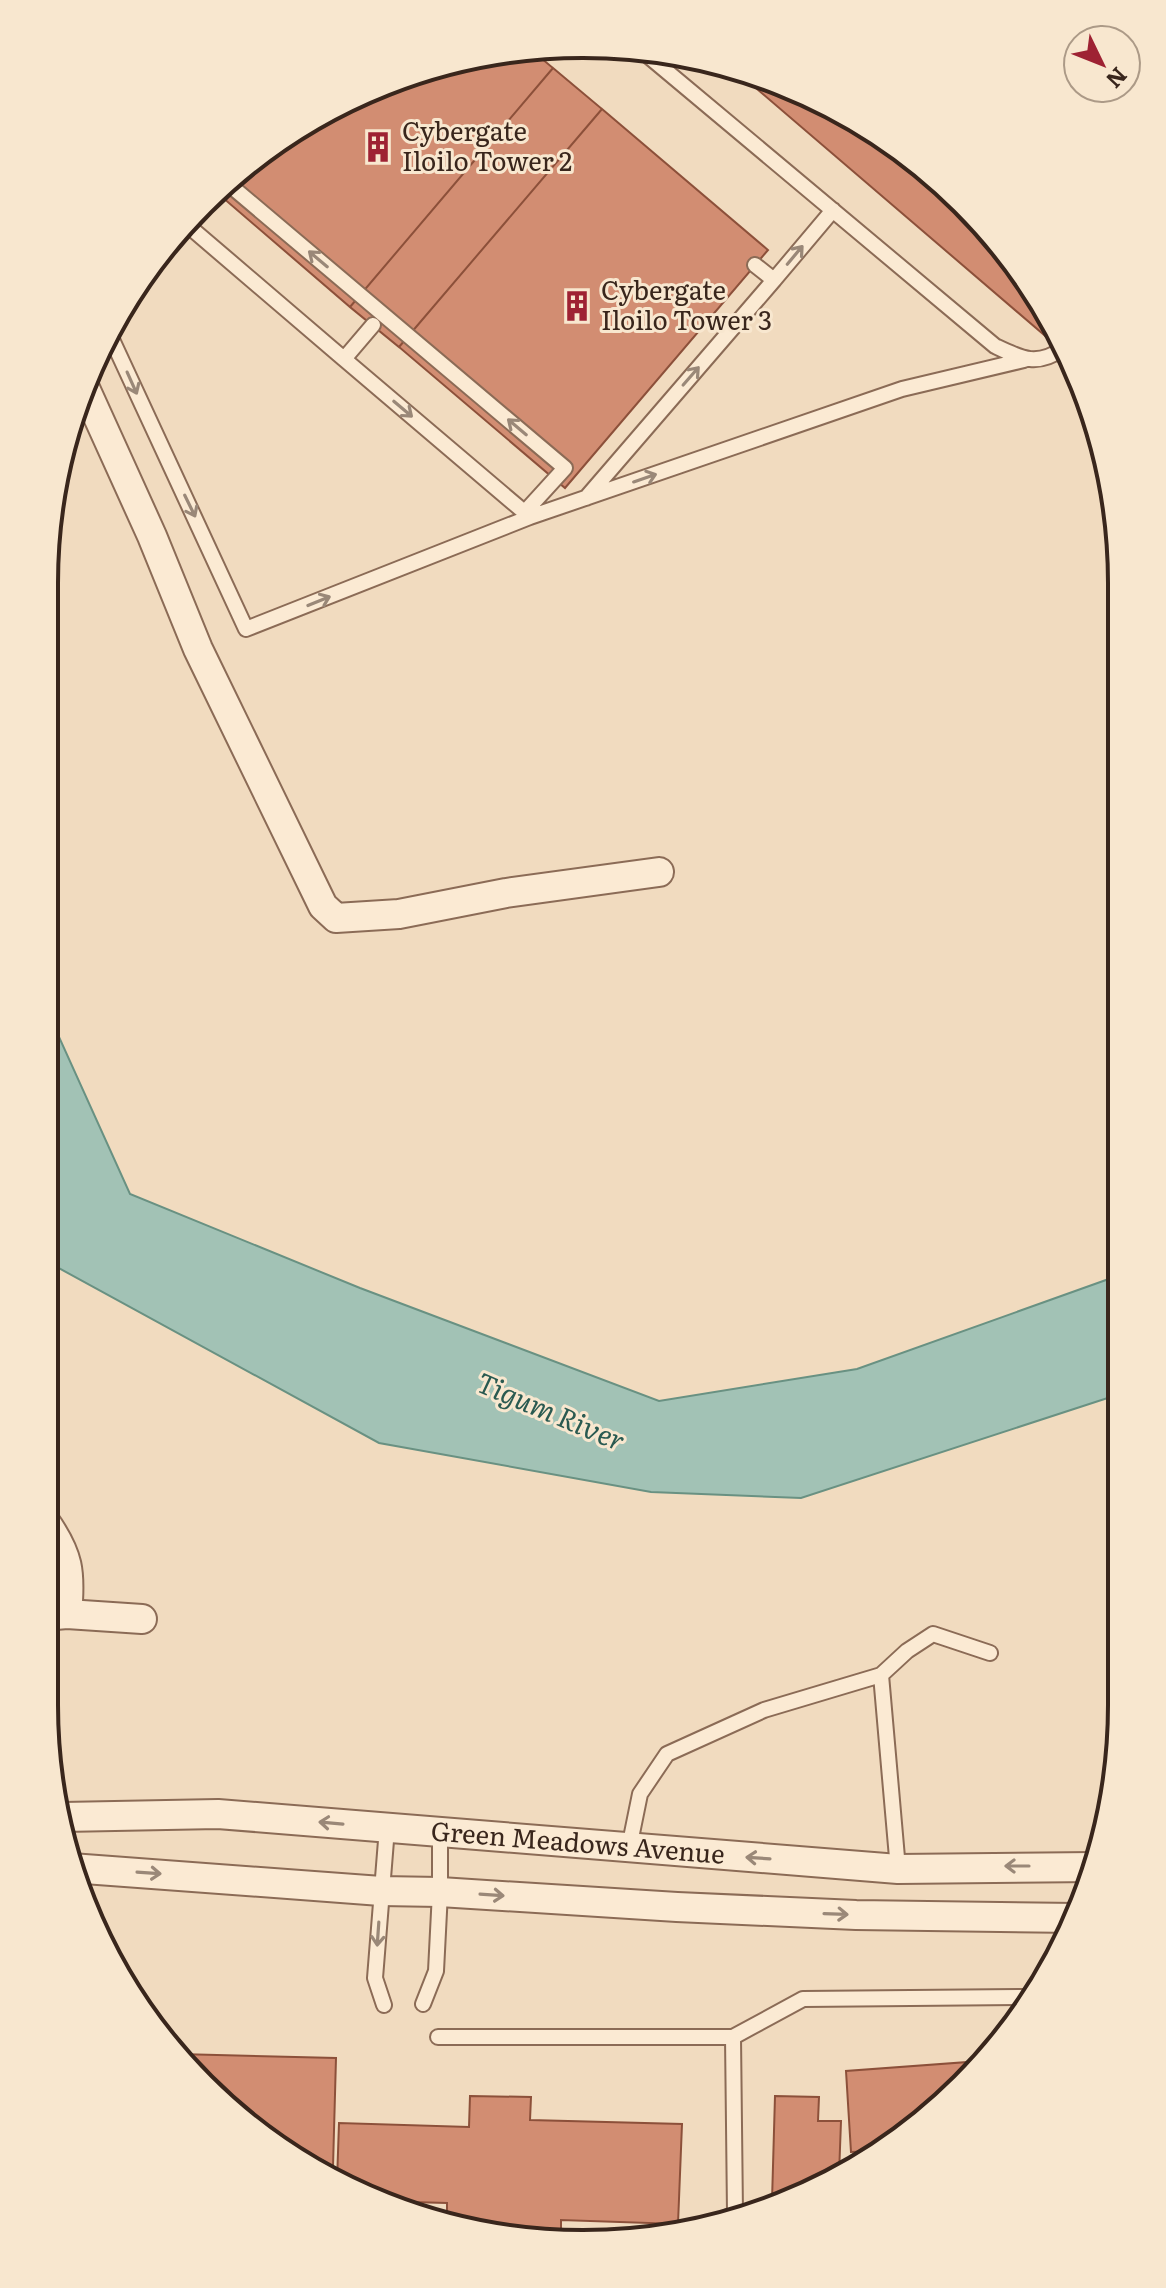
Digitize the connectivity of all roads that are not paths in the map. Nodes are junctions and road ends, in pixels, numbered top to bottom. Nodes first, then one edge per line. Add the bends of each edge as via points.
1 (657, 63) edge
2 (235, 190) edge
3 (833, 210) junction
4 (194, 231) edge
5 (755, 265) dead end
6 (774, 280) junction
7 (373, 325) dead end
8 (115, 346) edge
9 (1055, 353) edge
10 (344, 359) junction
11 (1024, 360) junction
12 (91, 401) edge
13 (585, 498) junction
14 (527, 515) junction
15 (659, 872) dead end
16 (58, 1540) edge
17 (58, 1610) edge
18 (58, 1615) edge
19 (142, 1619) dead end
20 (990, 1653) dead end
21 (881, 1675) junction
22 (70, 1817) edge
23 (387, 1828) junction
24 (440, 1831) junction
25 (629, 1848) junction
26 (1082, 1867) edge
27 (84, 1869) edge
28 (898, 1869) junction
29 (381, 1891) junction
30 (440, 1892) junction
31 (1063, 1918) edge
32 (1020, 1997) edge
33 (423, 2004) dead end
34 (384, 2005) dead end
35 (438, 2037) dead end
36 (733, 2037) junction
37 (735, 2207) edge

1 - 3 lane
14 -> 2 lane via 565,468
6 -> 3 lane
3 - 11 lane via 986,338
4 - 10 lane
5 - 6 lane
13 -> 6 lane
7 - 10 lane
8 -> 14 lane via 246,629
9 - 11 lane
10 -> 14 lane
13 -> 11 lane via 902,389
12 - 15 street via 204,663 323,906 336,918 399,914
13 - 14 lane
16 - 17 street via 71,1581
18 - 19 street
20 - 21 lane via 933,1634
21 - 25 lane via 764,1710 667,1754 640,1794
21 - 28 lane
23 -> 22 street, Green Meadows Avenue via 218,1814
23 - 24 street, Green Meadows Avenue
23 - 29 lane
24 - 25 street, Green Meadows Avenue
24 - 30 lane
28 -> 25 street, Green Meadows Avenue
26 -> 28 street, Green Meadows Avenue
27 -> 29 street, Green Meadows Avenue
29 - 30 street, Green Meadows Avenue
29 -> 34 lane via 375,1978
30 -> 31 street, Green Meadows Avenue via 812,1913
30 - 33 lane via 436,1971
32 - 36 lane via 803,1999
35 - 36 lane
36 - 37 lane

